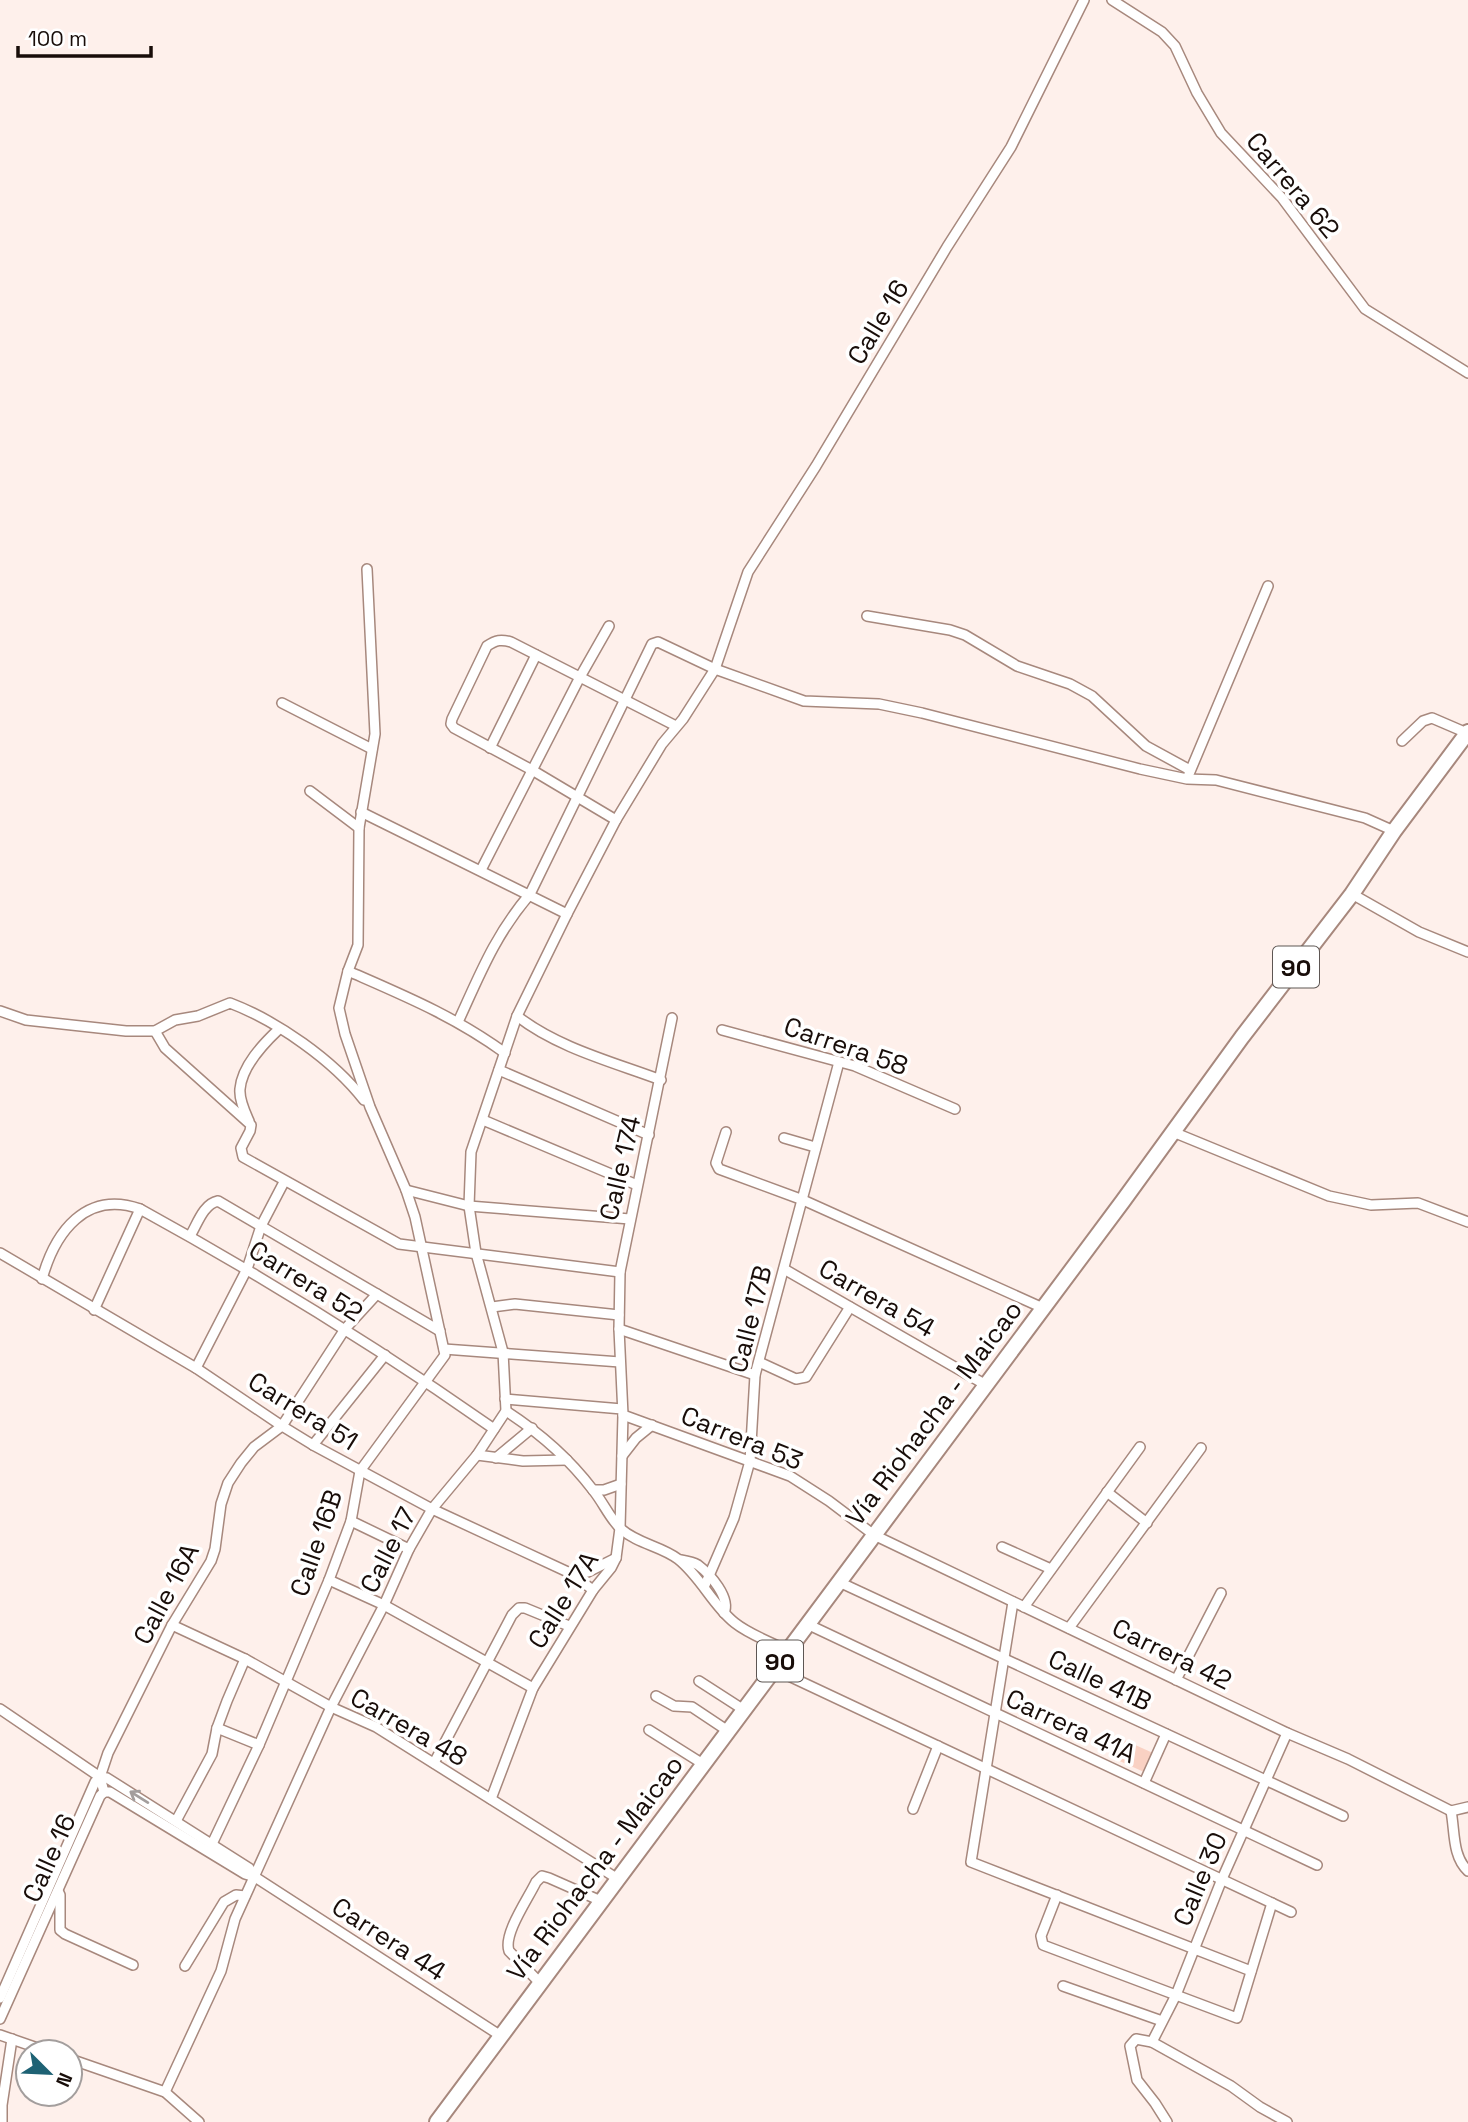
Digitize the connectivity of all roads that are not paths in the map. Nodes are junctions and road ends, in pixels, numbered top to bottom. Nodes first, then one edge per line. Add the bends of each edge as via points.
1 (1084, 0) edge
2 (1112, 0) edge
3 (1468, 373) edge
4 (367, 569) dead end
5 (1268, 586) dead end
6 (867, 616) dead end
7 (610, 626) dead end
8 (536, 654) junction
9 (715, 669) junction
10 (580, 677) junction
11 (625, 699) junction
12 (282, 704) dead end
13 (676, 726) junction
14 (1468, 732) edge
15 (1402, 741) dead end
16 (490, 748) junction
17 (372, 749) junction
18 (532, 770) junction
19 (1189, 775) junction
20 (310, 791) dead end
21 (576, 797) junction
22 (361, 812) junction
23 (616, 820) junction
24 (359, 828) junction
25 (1394, 831) junction
26 (481, 870) junction
27 (530, 894) junction
28 (1352, 894) junction
29 (567, 914) junction
30 (1468, 952) edge
31 (348, 971) junction
32 (0, 1011) edge
33 (517, 1016) junction
34 (672, 1018) dead end
35 (458, 1022) junction
36 (279, 1029) junction
37 (722, 1030) dead end
38 (155, 1031) junction
39 (505, 1053) junction
40 (839, 1062) junction
41 (499, 1070) junction
42 (661, 1080) junction
43 (370, 1107) junction
44 (955, 1109) dead end
45 (482, 1121) junction
46 (251, 1125) junction
47 (726, 1132) dead end
48 (1173, 1132) junction
49 (649, 1135) junction
50 (784, 1138) dead end
51 (815, 1147) junction
52 (284, 1182) junction
53 (638, 1185) junction
54 (406, 1190) junction
55 (803, 1200) junction
56 (469, 1206) junction
57 (140, 1209) junction
58 (630, 1219) junction
59 (1468, 1222) edge
60 (261, 1226) junction
61 (190, 1236) junction
62 (422, 1248) junction
63 (0, 1253) edge
64 (476, 1253) junction
65 (247, 1269) junction
66 (784, 1269) junction
67 (620, 1272) junction
68 (42, 1279) junction
69 (377, 1294) junction
70 (492, 1307) junction
71 (850, 1307) junction
72 (1043, 1308) junction
73 (94, 1310) junction
74 (619, 1315) junction
75 (345, 1329) junction
76 (619, 1329) junction
77 (440, 1331) junction
78 (445, 1352) junction
79 (503, 1352) junction
80 (385, 1355) junction
81 (620, 1362) junction
82 (759, 1362) junction
83 (197, 1368) junction
84 (755, 1375) junction
85 (426, 1381) junction
86 (986, 1385) junction
87 (505, 1399) junction
88 (506, 1411) junction
89 (622, 1412) junction
90 (652, 1425) junction
91 (282, 1426) junction
92 (532, 1428) junction
93 (494, 1429) junction
94 (313, 1445) junction
95 (1140, 1447) dead end
96 (1201, 1448) dead end
97 (477, 1454) junction
98 (622, 1456) junction
99 (496, 1458) junction
100 (568, 1460) junction
101 (750, 1461) junction
102 (360, 1471) junction
103 (621, 1484) junction
104 (593, 1490) junction
105 (1107, 1492) junction
106 (432, 1509) junction
107 (351, 1521) junction
108 (1147, 1523) junction
109 (620, 1528) junction
110 (874, 1535) junction
111 (1002, 1547) dead end
112 (409, 1549) junction
113 (616, 1558) junction
114 (1051, 1569) junction
115 (570, 1573) junction
116 (328, 1580) junction
117 (707, 1581) junction
118 (839, 1582) junction
119 (593, 1590) junction
120 (1221, 1593) dead end
121 (1013, 1602) junction
122 (384, 1605) junction
123 (1024, 1607) junction
124 (807, 1624) junction
125 (172, 1625) junction
126 (569, 1626) junction
127 (1069, 1628) junction
128 (788, 1651) junction
129 (1004, 1658) junction
130 (245, 1660) junction
131 (488, 1664) junction
132 (774, 1669) junction
133 (1176, 1680) junction
134 (699, 1681) dead end
135 (286, 1682) junction
136 (533, 1688) junction
137 (656, 1696) dead end
138 (331, 1707) junction
139 (0, 1709) edge
140 (744, 1710) junction
141 (995, 1713) junction
142 (217, 1728) junction
143 (649, 1730) dead end
144 (728, 1731) junction
145 (1287, 1733) junction
146 (1166, 1734) junction
147 (259, 1745) junction
148 (938, 1746) junction
149 (434, 1763) junction
150 (703, 1764) junction
151 (986, 1769) junction
152 (100, 1777) junction
153 (1266, 1781) junction
154 (1144, 1783) junction
155 (104, 1792) junction
156 (491, 1799) junction
157 (1468, 1807) edge
158 (913, 1809) dead end
159 (1451, 1811) junction
160 (1343, 1816) dead end
161 (176, 1821) junction
162 (1244, 1830) junction
163 (212, 1844) junction
164 (1317, 1865) dead end
165 (1468, 1871) edge
166 (255, 1877) junction
167 (618, 1879) junction
168 (1222, 1879) junction
169 (54, 1888) junction
170 (1057, 1895) junction
171 (245, 1896) junction
172 (601, 1901) junction
173 (1272, 1903) junction
174 (1291, 1912) dead end
175 (1194, 1949) junction
176 (133, 1965) dead end
177 (185, 1966) dead end
178 (1251, 1971) junction
179 (540, 1983) junction
180 (1063, 1986) dead end
181 (1176, 1995) junction
182 (0, 1998) edge
183 (0, 2019) edge
184 (1163, 2021) junction
185 (0, 2035) edge
186 (500, 2036) junction
187 (12, 2039) joint
188 (1152, 2042) junction
189 (84, 2064) edge
190 (165, 2092) junction
191 (2, 2122) edge
192 (199, 2122) edge
193 (437, 2122) edge
194 (1167, 2122) edge
195 (1287, 2122) edge

1 - 9 street, Calle 16 via 1010,147 748,572
2 - 3 street, Carrera 62 via 1162,32 1175,46 1221,133 1282,198 1366,309
4 - 17 street
5 - 19 street
6 - 19 street via 950,629 1017,666 1070,684 1092,696 1146,746
7 - 10 street
8 - 10 street
8 - 16 street
8 - 16 street via 502,639 487,646 451,724
9 - 11 street via 659,642 652,644
9 - 13 street, Calle 16
9 - 19 street via 804,701 879,704 1140,769
10 - 11 street
10 - 18 street
11 - 13 street
11 - 21 street
12 - 17 street
13 - 23 street, Calle 16
14 - 15 street via 1432,718 1423,720
14 - 25 highway, Vía Riohacha - Maicao / 90
16 - 18 street
17 - 22 street
18 - 21 street
18 - 26 street
19 - 25 street via 1325,807
20 - 24 street
21 - 23 street
21 - 27 street
22 - 24 street
22 - 26 street
23 - 29 street, Calle 16
24 - 31 street via 358,944
25 - 28 highway, Vía Riohacha - Maicao / 90
26 - 27 street
27 - 29 street
27 - 35 street via 492,947
28 - 30 street via 1419,932
28 - 48 highway, Vía Riohacha - Maicao / 90
29 - 33 street, Calle 16
31 - 35 street
31 - 43 street via 339,1008
32 - 38 street via 26,1020
33 - 39 street
33 - 42 street via 583,1051
34 - 42 street, Calle 174
35 - 39 street
36 - 38 street via 230,1003
36 - 43 street via 328,1061
36 - 46 street via 256,1054 240,1090
37 - 40 street, Carrera 58
38 - 46 street via 165,1048
39 - 41 street
40 - 44 street, Carrera 58
40 - 51 street, Calle 17B
41 - 45 street
41 - 49 street
42 - 49 street, Calle 174
43 - 54 street
45 - 53 street
45 - 56 street via 471,1152
46 - 52 street via 241,1148 243,1157
47 - 55 street via 716,1163 719,1169
48 - 59 street via 1329,1196 1371,1205 1418,1203
48 - 72 highway, Vía Riohacha - Maicao / 90
49 - 53 street, Calle 174
50 - 51 street
51 - 55 street, Calle 17B
52 - 60 street
52 - 62 street via 399,1244
53 - 58 street, Calle 174
54 - 56 street
54 - 62 street
55 - 66 street, Calle 17B
55 - 72 street
56 - 58 street
56 - 64 street
57 - 61 street, Carrera 52
57 - 68 street, Carrera 52 via 110,1202 84,1213 64,1233
57 - 73 street
58 - 67 street, Calle 174
60 - 61 street via 218,1201 211,1202
60 - 65 street
60 - 69 street
61 - 65 street, Carrera 52
62 - 64 street
62 - 77 street
63 - 68 street, Carrera 51
64 - 67 street
64 - 70 street
65 - 75 street, Carrera 52
65 - 83 street
66 - 71 street, Carrera 54
66 - 82 street, Calle 17B
67 - 74 street, Calle 174
68 - 73 street, Carrera 51
69 - 75 street
69 - 77 street
70 - 74 street via 515,1304
70 - 79 street
71 - 82 street via 806,1377 796,1379
71 - 86 street, Carrera 54
72 - 86 highway, Vía Riohacha - Maicao / 90
73 - 83 street, Carrera 51
74 - 76 street, Calle 174
75 - 80 street, Carrera 52
75 - 91 street
76 - 81 street, Calle 17A
76 - 84 street
77 - 78 street
78 - 79 street
78 - 85 street, Calle 16B
79 - 81 street
79 - 87 street
80 - 85 street, Carrera 52
80 - 94 street
81 - 89 street, Calle 17A
82 - 84 street, Calle 17B
83 - 91 street, Carrera 51
84 - 101 street, Calle 17B
85 - 93 street, Carrera 52
85 - 102 street, Calle 16B
86 - 110 highway, Vía Riohacha - Maicao / 90
87 - 88 street
87 - 89 street, Carrera 53
88 - 92 street
88 - 93 street, Calle 17
89 - 90 street, Carrera 53
89 - 98 street, Calle 17A
90 - 98 street
90 - 101 street, Carrera 53
91 - 94 street, Carrera 51
91 - 125 street, Calle 16A via 254,1447 228,1483 211,1561
92 - 99 street
92 - 100 street
93 - 97 street, Calle 17
94 - 102 street, Carrera 51
95 - 105 street
96 - 108 street
97 - 99 street
97 - 106 street, Calle 17
98 - 103 street, Calle 17A
99 - 100 street
100 - 104 street
101 - 110 street, Carrera 53 via 790,1476
101 - 117 street, Calle 17B via 734,1518
102 - 106 street, Carrera 51
102 - 107 street, Calle 16B
103 - 104 street
103 - 109 street, Calle 17A
104 - 109 street
105 - 108 street
105 - 114 street
106 - 112 street, Calle 17
106 - 115 street, Carrera 51
107 - 112 street
107 - 116 street, Calle 16B
108 - 127 street
109 - 113 street, Calle 17A
109 - 117 street via 679,1560 698,1565
110 - 118 highway, Vía Riohacha - Maicao / 90
110 - 121 street, Carrera 42
111 - 114 street
112 - 122 street, Calle 17
113 - 115 street via 588,1572
113 - 119 street, Calle 17A
114 - 123 street
115 - 119 street, Carrera 51
116 - 122 street
116 - 135 street, Calle 16B
117 - 128 street via 725,1599 724,1613
118 - 124 highway, Vía Riohacha - Maicao / 90
118 - 129 street, Calle 41B
119 - 126 street, Calle 17A
120 - 133 street
121 - 123 street, Carrera 42
121 - 129 street
122 - 131 street
122 - 138 street, Calle 17
123 - 127 street, Carrera 42
124 - 128 highway, Vía Riohacha - Maicao / 90
124 - 141 street, Carrera 41A
125 - 130 street, Carrera 48
125 - 152 street, Calle 16A
126 - 131 street via 519,1608
126 - 136 street, Calle 17A
127 - 133 street, Carrera 42
128 - 132 highway, Vía Riohacha - Maicao / 90
129 - 141 street
129 - 146 street, Calle 41B
130 - 135 street, Carrera 48
130 - 142 street
131 - 136 street
131 - 149 street
132 - 140 highway, Vía Riohacha - Maicao / 90
132 - 148 street
133 - 145 street, Carrera 42
134 - 140 street
135 - 138 street, Carrera 48
135 - 147 street, Calle 16B
136 - 156 street, Calle 17A
137 - 144 street via 674,1706 692,1707
138 - 149 street, Carrera 48 via 376,1727
138 - 166 street, Calle 17
139 - 152 street, Carrera 44
140 - 144 highway, Vía Riohacha - Maicao / 90
141 - 151 street
141 - 154 street, Carrera 41A
142 - 147 street
142 - 161 street via 212,1754
143 - 150 street
144 - 150 highway, Vía Riohacha - Maicao / 90
145 - 153 street, Calle 30
145 - 159 street, Carrera 42
146 - 153 street, Calle 41B
146 - 154 street
147 - 163 street, Calle 16B
148 - 151 street
148 - 158 street
149 - 156 street, Carrera 48
150 - 167 highway, Vía Riohacha - Maicao / 90
151 - 168 street
151 - 170 street via 971,1862
152 - 155 street
161 -> 152 street, Carrera 44
152 - 169 street, Calle 16
153 - 160 street, Calle 41B
153 - 162 street, Calle 30
154 - 162 street, Carrera 41A
155 - 166 street, Carrera 44
155 - 169 street, Calle 16
156 - 167 street, Carrera 48
157 - 159 street
159 - 165 street via 1455,1849
161 - 163 street, Carrera 44
162 - 164 street, Carrera 41A
162 - 168 street, Calle 30
163 - 166 street, Carrera 44
166 - 171 street, Calle 17
166 - 186 street, Carrera 44
167 - 172 highway, Vía Riohacha - Maicao / 90
168 - 173 street
168 - 175 street, Calle 30
169 - 176 street via 60,1895 60,1930
169 - 182 street, Calle 16
169 - 183 street, Calle 16
170 - 175 street
170 - 181 street via 1041,1936 1043,1945
171 - 177 street via 236,1895 225,1902
171 - 190 street, Calle 17 via 230,1929 221,1971
172 - 179 highway, Vía Riohacha - Maicao / 90
172 - 179 street via 549,1878 536,1882 507,1945
173 - 174 street
173 - 178 street
175 - 178 street
175 - 181 street, Calle 30
178 - 181 street via 1237,2018
179 - 186 highway, Vía Riohacha - Maicao / 90
180 - 184 street
181 - 184 street, Calle 30
184 - 188 street, Calle 30
185 - 187 street
186 - 193 highway, Vía Riohacha - Maicao / 90
187 - 191 street
188 - 194 street via 1136,2039 1130,2046 1133,2068
188 - 195 street
189 - 190 street
190 - 192 street

